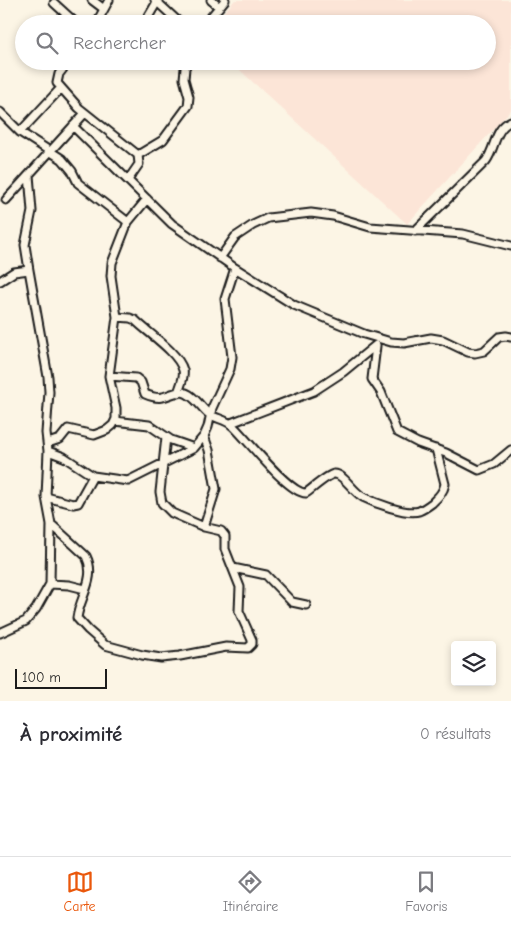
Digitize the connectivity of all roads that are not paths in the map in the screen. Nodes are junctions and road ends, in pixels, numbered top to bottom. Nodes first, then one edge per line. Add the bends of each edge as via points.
1 (92, 0) edge
2 (109, 0) edge
3 (211, 0) edge
4 (225, 0) edge
5 (156, 1) edge
6 (54, 3) dead end
7 (219, 7) junction
8 (104, 9) junction
9 (67, 15) edge
10 (101, 15) edge
11 (149, 15) edge
12 (171, 15) edge
13 (212, 15) edge
14 (63, 70) edge
15 (185, 70) edge
16 (61, 88) junction
17 (0, 112) edge
18 (85, 113) junction
19 (511, 121) edge
20 (74, 126) junction
21 (20, 132) junction
22 (50, 152) junction
23 (138, 155) junction
24 (29, 175) junction
25 (128, 180) junction
26 (147, 199) junction
27 (6, 200) dead end
28 (128, 222) junction
29 (415, 231) junction
30 (511, 246) edge
31 (220, 258) junction
32 (234, 268) junction
33 (29, 270) junction
34 (0, 281) edge
35 (117, 317) junction
36 (511, 337) edge
37 (378, 343) junction
38 (109, 376) junction
39 (178, 393) junction
40 (210, 415) junction
41 (115, 421) junction
42 (230, 423) junction
43 (204, 436) junction
44 (166, 437) junction
45 (48, 443) junction
46 (194, 448) junction
47 (436, 449) junction
48 (511, 450) edge
49 (48, 451) junction
50 (162, 463) junction
51 (93, 476) junction
52 (46, 497) junction
53 (51, 524) junction
54 (204, 527) junction
55 (233, 568) junction
56 (50, 584) junction
57 (86, 589) junction
58 (306, 606) dead end
59 (0, 633) edge

1 - 8 street
2 - 8 street
3 - 7 street
4 - 7 street
5 - 11 street
5 - 12 street
6 - 9 street
7 - 13 street
8 - 10 street
14 - 16 street via 57,78
15 - 23 street via 188,106 163,140
16 - 18 street
16 - 21 street
17 - 21 street
18 - 20 street
18 - 23 street
19 - 29 street via 501,126 486,161
20 - 22 street
20 - 25 street
21 - 22 street
22 - 24 street
22 - 28 street via 66,163 78,182
23 - 25 street via 139,164
24 - 27 street
24 - 33 street via 32,211 25,245
25 - 26 street
26 - 28 street
26 - 31 street via 172,224
28 - 35 street via 111,270
29 - 30 street via 464,234
29 - 31 street via 370,227 311,213 280,216 244,230
31 - 32 street
32 - 37 street via 294,305
32 - 40 street via 225,299 232,363
33 - 34 street via 14,272
33 - 45 street via 48,377
35 - 38 street
35 - 39 street via 135,320 179,362 183,373
36 - 37 street via 499,337 484,351 475,353 431,338
37 - 42 street via 314,391
37 - 47 street via 372,380 381,392 394,430
38 - 39 street via 136,378 141,382 144,393 152,397 162,399
38 - 41 street via 116,408
39 - 40 street via 186,393
40 - 42 street
40 - 43 street
41 - 44 street via 144,423
41 - 45 street via 103,432 90,435 68,430
42 - 47 street via 296,491 306,493 327,477 338,474 364,498 406,511 421,510 444,490
43 - 46 street
43 - 54 street via 216,489
44 - 46 street
44 - 50 street
45 - 49 street
46 - 50 street
47 - 48 street via 479,470 494,464
49 - 51 street via 64,457
49 - 52 street
50 - 51 street via 128,481
50 - 54 street via 162,503 172,513
51 - 52 street via 78,503
52 - 53 street
53 - 56 street
53 - 57 street via 86,556 90,574
54 - 55 street via 224,534 225,549
55 - 57 street via 240,587 239,611 252,640 248,648 226,647 161,658 110,647 77,618
55 - 58 street via 266,575 292,602
56 - 57 street
56 - 59 street via 26,621

